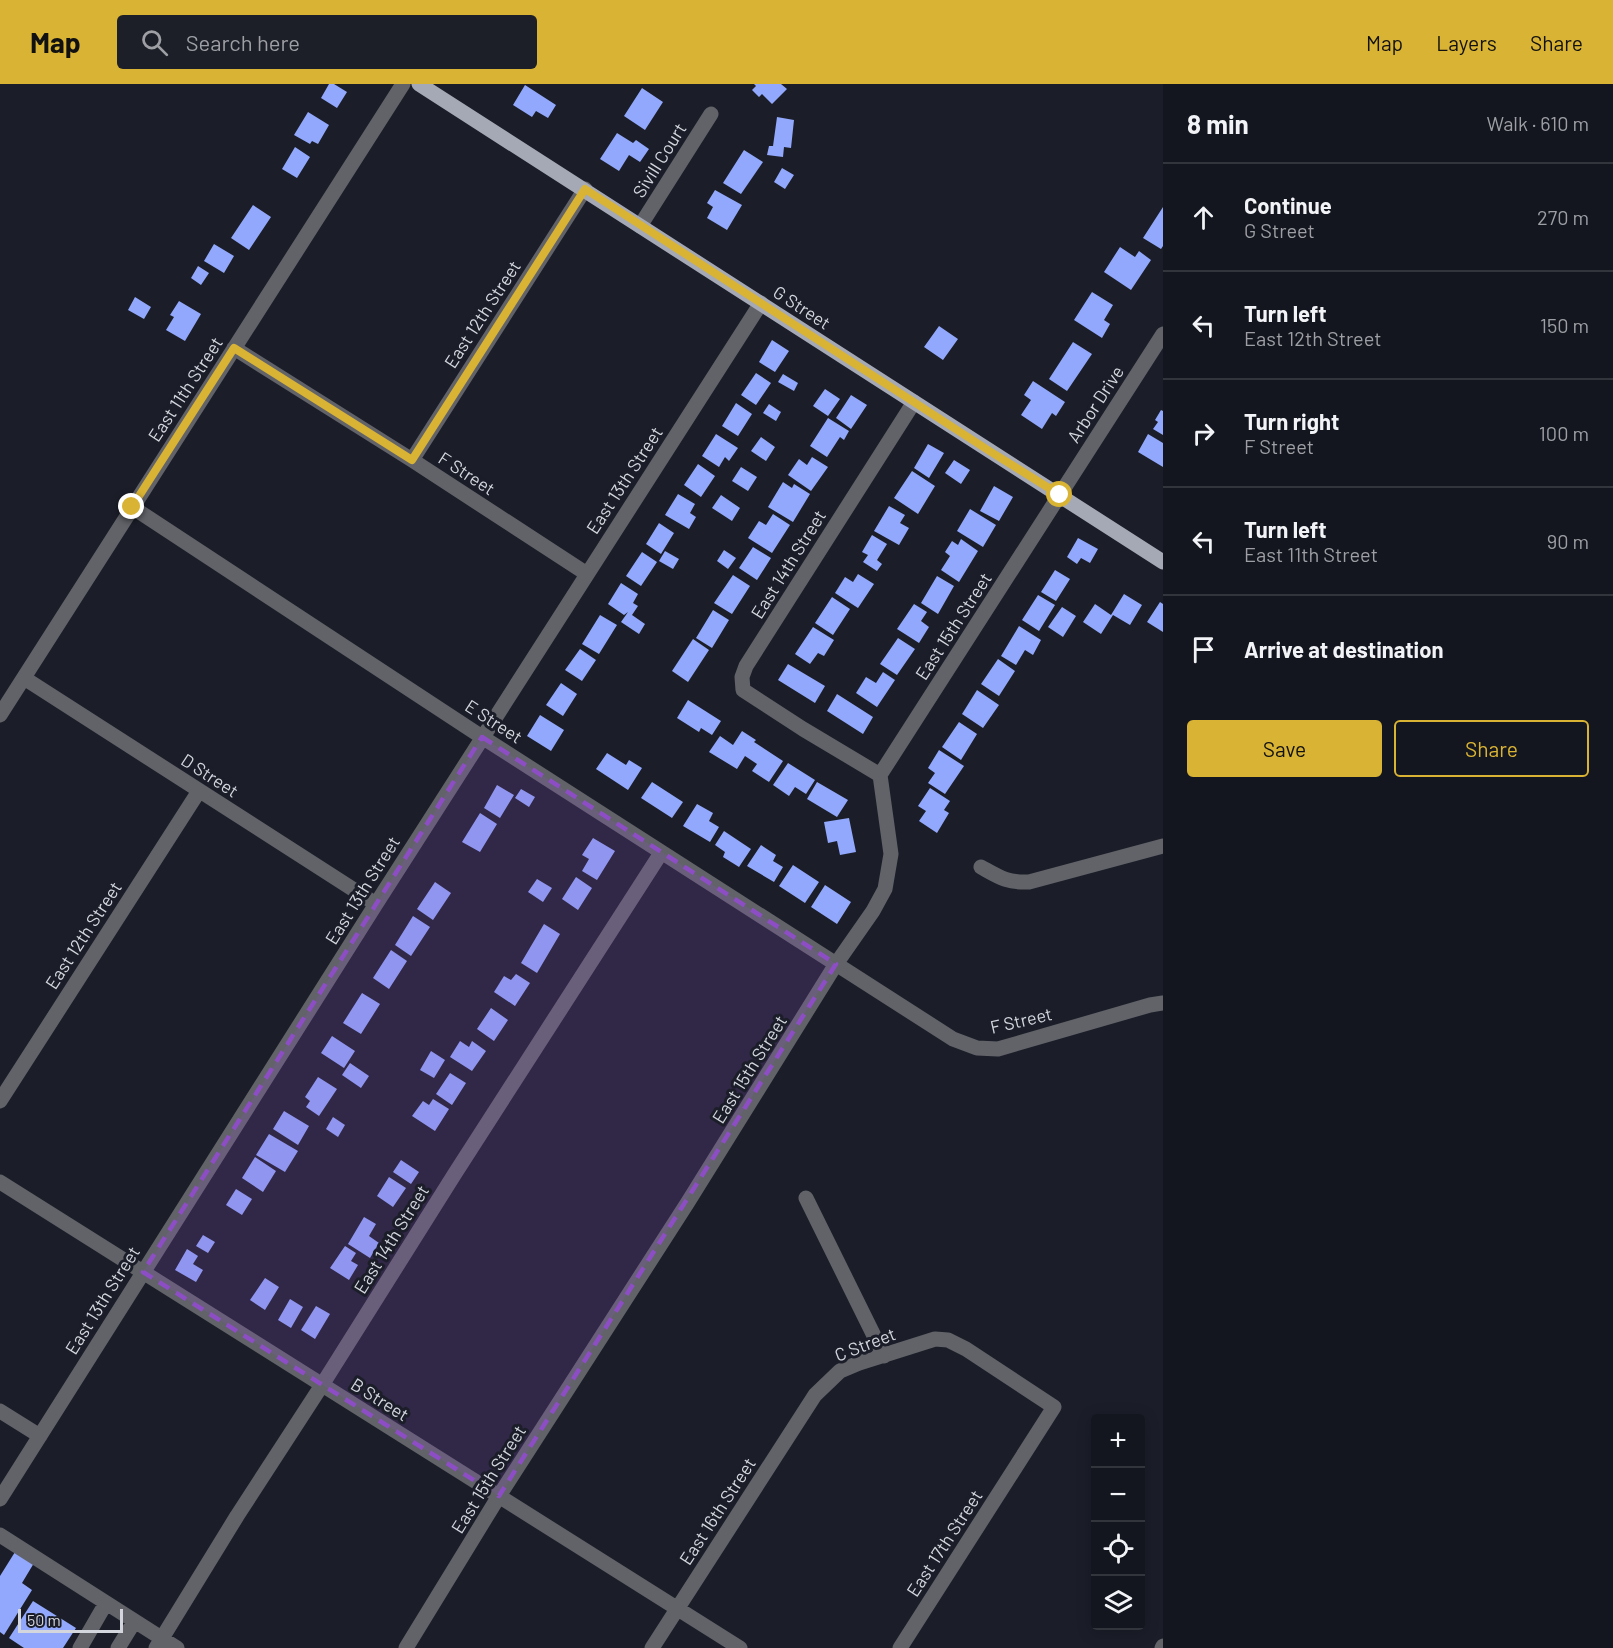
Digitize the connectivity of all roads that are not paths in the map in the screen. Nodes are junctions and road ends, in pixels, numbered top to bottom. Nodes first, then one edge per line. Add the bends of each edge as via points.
1 (403, 84) edge
2 (419, 84) edge
3 (711, 114) dead end
4 (585, 189) junction
5 (640, 226) junction
6 (761, 303) junction
7 (1163, 334) edge
8 (234, 348) junction
9 (914, 402) junction
10 (412, 460) junction
11 (1060, 495) junction
12 (132, 507) junction
13 (1163, 562) edge
14 (586, 574) junction
15 (24, 678) junction
16 (0, 716) edge
17 (482, 737) junction
18 (880, 775) junction
19 (199, 791) junction
20 (1163, 846) edge
21 (661, 853) junction
22 (981, 867) dead end
23 (376, 904) junction
24 (836, 964) junction
25 (1163, 1003) edge
26 (0, 1101) edge
27 (0, 1182) edge
28 (806, 1198) dead end
29 (143, 1272) junction
30 (935, 1339) joint
31 (884, 1356) junction
32 (322, 1385) junction
33 (815, 1395) joint
34 (0, 1412) edge
35 (40, 1436) junction
36 (499, 1496) junction
37 (0, 1500) edge
38 (0, 1535) edge
39 (106, 1603) junction
40 (678, 1608) junction
41 (134, 1622) junction
42 (159, 1643) edge
43 (80, 1648) edge
44 (118, 1648) edge
45 (177, 1648) edge
46 (406, 1648) edge
47 (652, 1648) edge
48 (740, 1648) edge
49 (900, 1648) edge

1 - 8 street, East 11th Street
2 - 4 main road, G Street
3 - 5 street, Sivill Court
4 - 5 main road, G Street
4 - 10 street, East 12th Street
5 - 6 main road, G Street
6 - 9 main road, G Street
6 - 14 street, East 13th Street
7 - 11 street, Arbor Drive
8 - 10 street, F Street
8 - 12 street, East 11th Street
9 - 11 main road, G Street
9 - 18 street, East 14th Street via 742,677 743,690
10 - 14 street, F Street
11 - 13 main road, G Street
11 - 18 street, East 15th Street
12 - 15 street, East 11th Street
12 - 17 street, E Street
14 - 17 street, East 13th Street
15 - 16 street, East 11th Street
15 - 19 street, D Street
17 - 21 street, E Street
17 - 23 street, East 13th Street
18 - 24 street, East 15th Street via 891,854 885,888
19 - 23 street, D Street
19 - 26 street, East 12th Street
20 - 22 street via 1029,882 1007,881
21 - 24 street, E Street
21 - 32 street, East 14th Street
23 - 29 street, East 13th Street
24 - 25 street, F Street via 953,1039 977,1048 998,1049
24 - 36 street, East 15th Street
27 - 29 street, B Street
28 - 31 street
29 - 32 street, B Street
29 - 35 street, East 13th Street
30 - 31 street, C Street
30 - 49 street, East 17th Street via 948,1340 966,1349 1054,1407
31 - 33 street, C Street via 840,1371
32 - 36 street, B Street
32 - 42 street, East 14th Street
33 - 40 street, East 16th Street
34 - 35 street
35 - 37 street, East 13th Street
36 - 40 street, B Street
36 - 46 street, East 15th Street
38 - 39 street
39 - 41 street
39 - 43 street
40 - 47 street, East 16th Street
40 - 48 street, B Street
41 - 42 street
41 - 44 street
42 - 45 street

